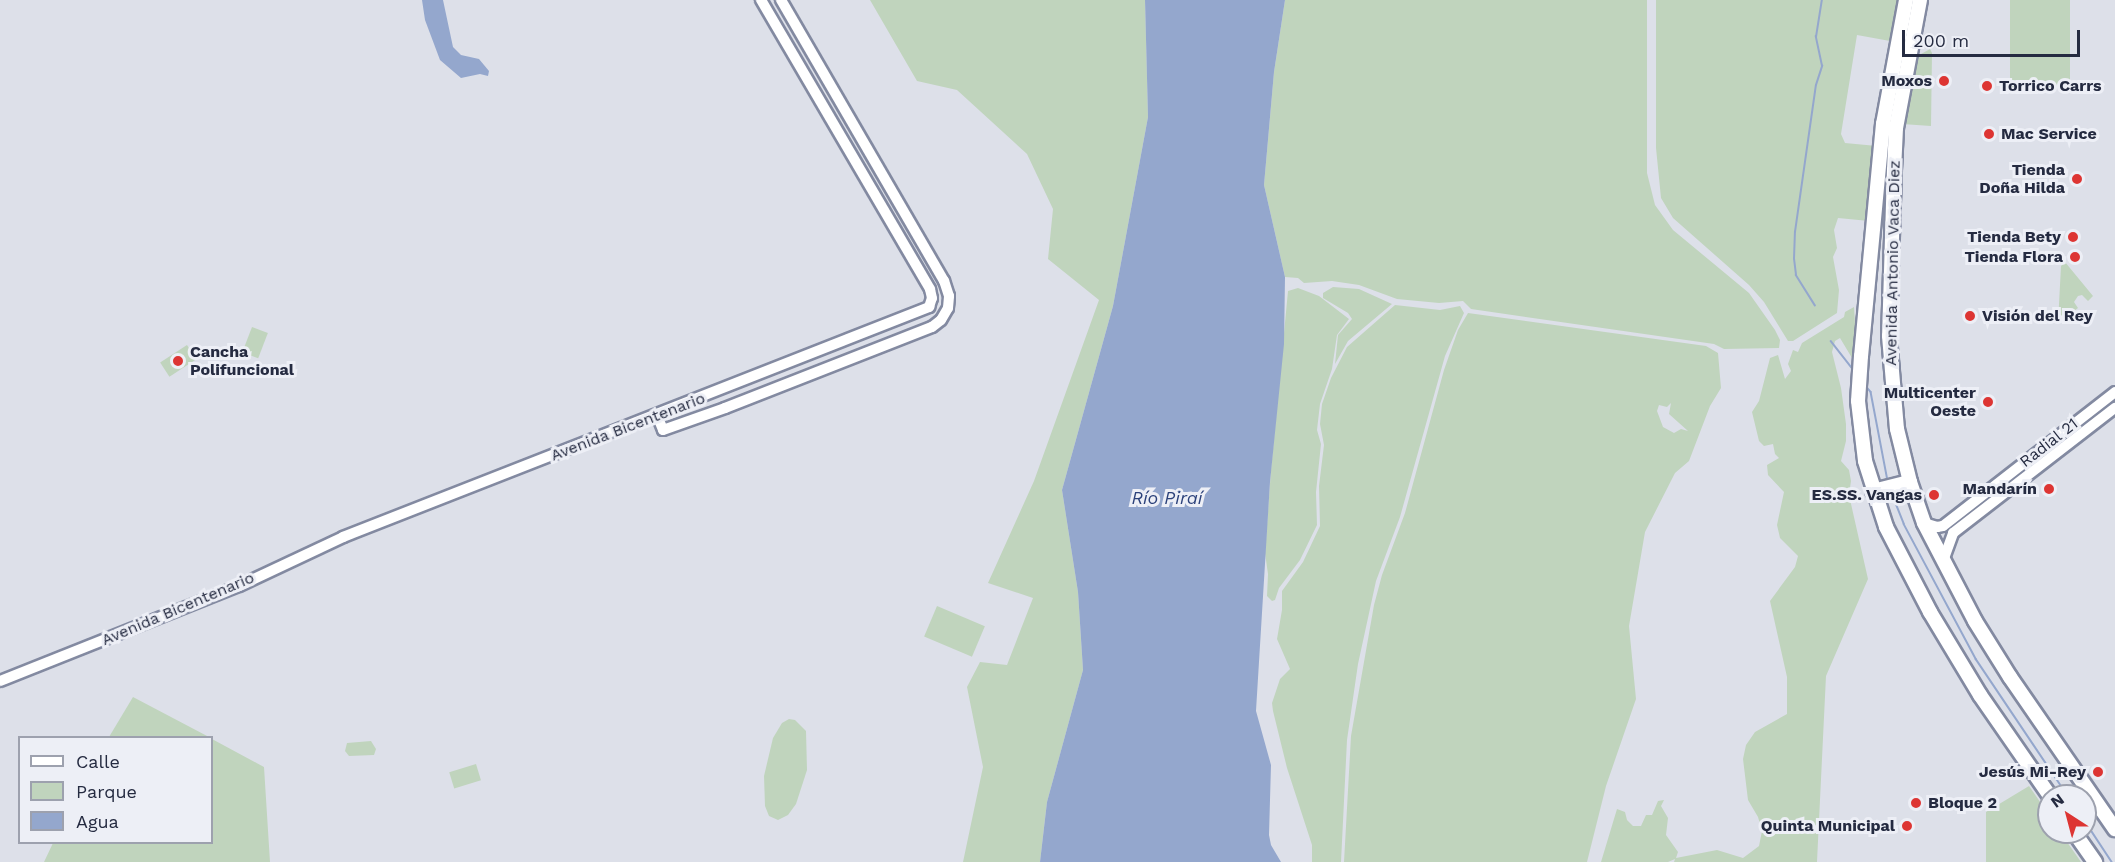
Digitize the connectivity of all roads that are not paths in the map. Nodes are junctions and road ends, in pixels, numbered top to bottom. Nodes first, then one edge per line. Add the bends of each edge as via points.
1 (761, 0) edge
2 (781, 0) edge
3 (1906, 0) edge
4 (1920, 0) edge
5 (872, 156) junction
6 (857, 165) junction
7 (916, 233) junction
8 (901, 242) junction
9 (944, 281) junction
10 (930, 290) junction
11 (724, 390) junction
12 (2115, 392) edge
13 (736, 403) junction
14 (725, 408) junction
15 (2115, 408) edge
16 (668, 411) junction
17 (657, 415) junction
18 (669, 428) junction
19 (1905, 484) junction
20 (1876, 491) junction
21 (1966, 516) junction
22 (1924, 523) junction
23 (1943, 561) junction
24 (0, 681) edge
25 (2042, 784) edge
26 (2115, 830) edge
27 (2082, 844) edge
28 (2095, 862) edge

1 - 6 street
2 - 5 street, Avenida Bicentenario
3 - 20 highway, Avenida Antonio Vaca Diez via 1883,124 1858,401 1859,429
4 - 19 highway, Avenida Antonio Vaca Diez via 1896,128 1889,300 1889,362
5 - 6 street
5 - 7 street, Avenida Bicentenario
6 - 8 street
7 - 8 street via 910,242
7 - 9 street, Avenida Bicentenario
8 - 10 street
9 - 10 street
9 - 13 street, Avenida Bicentenario via 948,308 932,327
10 - 11 street, Avenida Bicentenario via 931,303 925,310
11 - 13 street
11 - 14 street
11 - 16 street, Avenida Bicentenario
12 - 21 street, Radial 21
13 - 14 street, Avenida Bicentenario
14 - 18 street, Avenida Bicentenario
15 - 21 street, Radial 21
16 - 17 street, Avenida Bicentenario
16 - 18 street
17 - 18 street
17 - 24 street, Avenida Bicentenario via 343,537 239,586
19 - 20 highway
19 - 22 highway, Avenida Antonio Vaca Diez
20 - 25 highway, Avenida Antonio Vaca Diez via 1904,563 1953,653
21 - 22 street, Radial 21 via 1943,526
21 - 23 street, Radial 21 via 1953,533
22 - 23 highway, Avenida Antonio Vaca Diez
23 - 26 highway, Avenida Antonio Vaca Diez via 2010,677
27 - 28 highway

